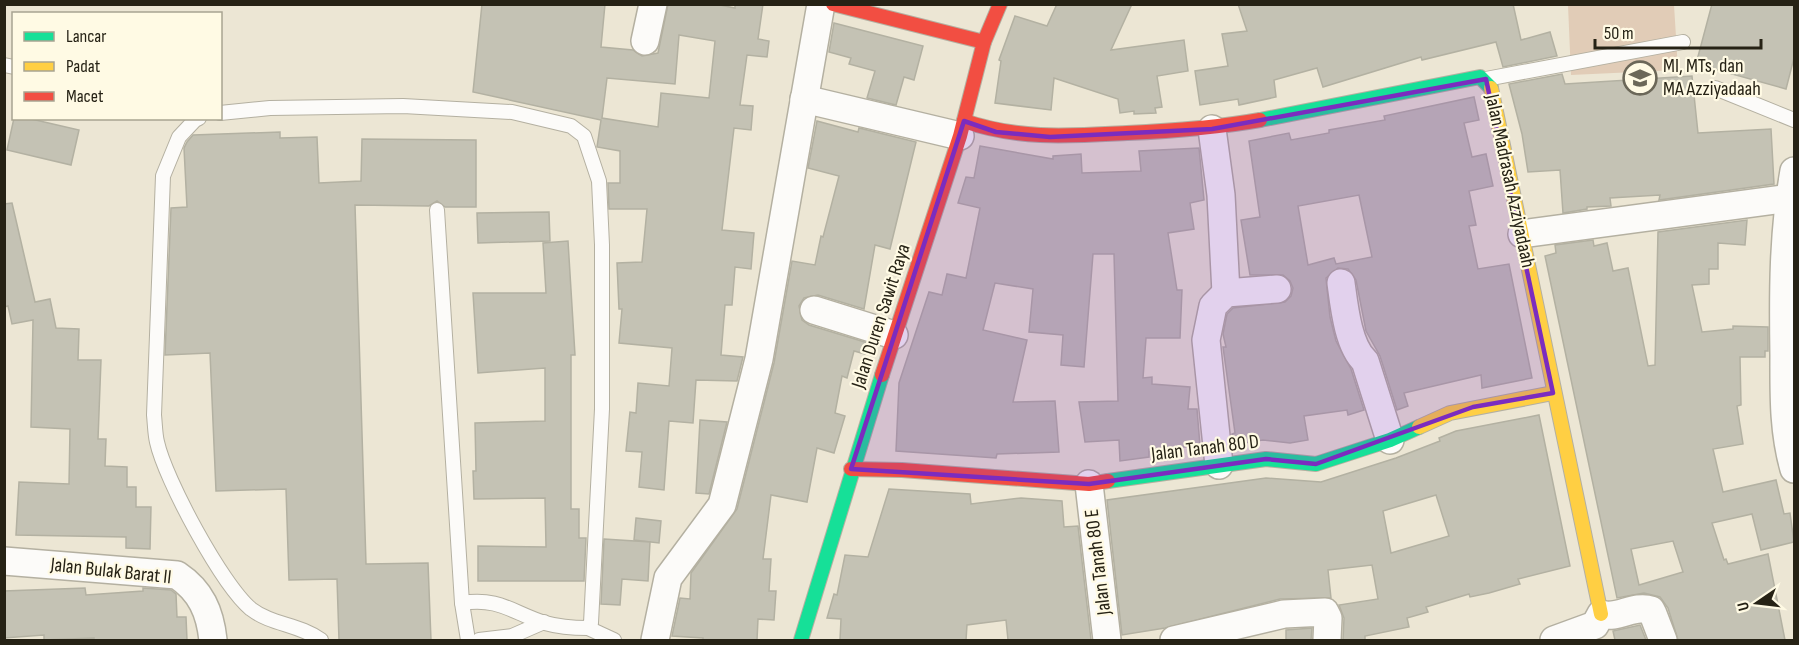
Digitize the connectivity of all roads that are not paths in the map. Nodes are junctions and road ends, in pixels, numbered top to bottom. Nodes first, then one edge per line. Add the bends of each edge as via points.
1 (653, 4) edge
2 (821, 4) edge
3 (833, 4) edge
4 (1000, 4) edge
5 (645, 41) dead end
6 (984, 42) junction
7 (1683, 42) dead end
8 (1486, 78) junction
9 (1715, 88) dead end
10 (804, 99) junction
11 (222, 113) edge
12 (195, 120) edge
13 (1794, 120) edge
14 (962, 128) junction
15 (1212, 129) junction
16 (1794, 171) edge
17 (1790, 198) junction
18 (437, 210) dead end
19 (1522, 234) junction
20 (1341, 283) dead end
21 (1277, 289) dead end
22 (1226, 294) junction
23 (814, 310) dead end
24 (894, 335) junction
25 (1553, 393) junction
26 (1390, 440) junction
27 (1220, 465) junction
28 (851, 469) junction
29 (1794, 469) edge
30 (1089, 484) junction
31 (4, 561) edge
32 (462, 603) junction
33 (1601, 614) junction
34 (544, 622) junction
35 (588, 628) junction
36 (213, 640) edge
37 (321, 640) edge
38 (468, 640) edge
39 (479, 640) edge
40 (614, 640) edge
41 (655, 640) edge
42 (801, 640) edge
43 (1107, 640) edge
44 (1174, 640) edge
45 (1327, 640) edge
46 (1554, 640) edge
47 (1663, 640) edge

1 - 5 street
2 - 10 street
3 - 6 street
4 - 6 street, Jalan Duren Sawit Raya
6 - 14 street, Jalan Duren Sawit Raya
7 - 8 lane
8 - 15 street, Jalan Madrasah Azziyadaah via 1480,76
8 - 19 street, Jalan Madrasah Azziyadaah
9 - 13 lane
10 - 14 street
10 - 41 street via 759,359 722,505 668,578
11 - 35 lane via 392,106 512,112 571,126 584,136 599,181 602,245 602,409 592,619
12 - 37 lane via 179,137 163,176 154,415 157,443 208,553 241,599 265,618 300,628
14 - 15 street, Jalan Madrasah Azziyadaah via 1050,137
14 - 24 street, Jalan Duren Sawit Raya
15 - 22 street via 1221,195
16 - 17 street
17 - 19 street
17 - 29 street via 1783,273 1785,414
18 - 32 lane
19 - 25 street, Jalan Madrasah Azziyadaah
20 - 26 street via 1346,320 1365,361
21 - 22 street
22 - 27 street via 1213,306 1206,340
23 - 24 street
24 - 28 street, Jalan Duren Sawit Raya
25 - 26 street, Jalan Tanah 80 D via 1450,412
25 - 33 street, Jalan Madrasah Azziyadaah
26 - 27 street, Jalan Tanah 80 D via 1316,464 1266,459
27 - 30 street, Jalan Tanah 80 D
28 - 30 street, Jalan Tanah 80 D
28 - 42 street, Jalan Duren Sawit Raya
30 - 43 street, Jalan Tanah 80 E
31 - 36 street, Jalan Bulak Barat II via 177,575 197,590
32 - 34 lane via 508,605
32 - 38 lane
33 - 46 street via 1595,625
33 - 47 street via 1642,607 1651,610
34 - 35 lane
34 - 39 lane via 512,636
35 - 40 lane
44 - 45 street via 1284,614 1325,612

